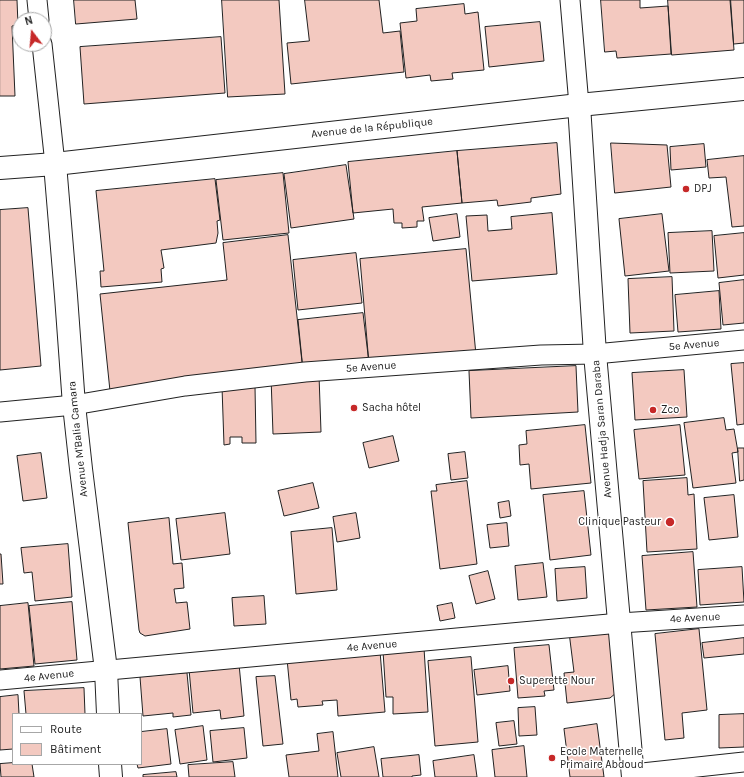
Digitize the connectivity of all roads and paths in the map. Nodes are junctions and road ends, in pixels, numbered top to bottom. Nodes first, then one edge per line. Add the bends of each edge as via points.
1 (37, 0) edge
2 (570, 0) edge
3 (38, 12) edge
4 (43, 52) edge
5 (744, 89) edge
6 (579, 105) junction
7 (55, 164) junction
8 (0, 168) edge
9 (744, 340) edge
10 (595, 354) junction
11 (74, 404) junction
12 (0, 412) edge
13 (744, 615) edge
14 (620, 623) junction
15 (106, 670) junction
16 (0, 680) edge
17 (108, 713) edge
18 (744, 762) edge
19 (110, 765) edge
20 (633, 776) edge
21 (111, 777) edge

1 - 3 street
2 - 6 street
4 - 7 street
5 - 6 main road, Avenue de la République
6 - 7 main road, Avenue de la République
6 - 10 main road, Avenue Hadja Saran Daraba
7 - 8 main road, Avenue de la République
7 - 11 main road, Avenue M'Balia Camara
9 - 10 street, 5e Avenue
10 - 11 street, 5e Avenue via 541,355 305,372 185,386
10 - 14 main road, Avenue Hadja Saran Daraba
11 - 12 street, 5e Avenue
11 - 15 main road, Avenue M'Balia Camara
13 - 14 street, 4e Avenue
14 - 15 street, 4e Avenue
14 - 20 main road, Avenue Hadja Saran Daraba
15 - 16 street, 4e Avenue
15 - 17 main road, Avenue M'Balia Camara
18 - 20 street
19 - 21 main road

